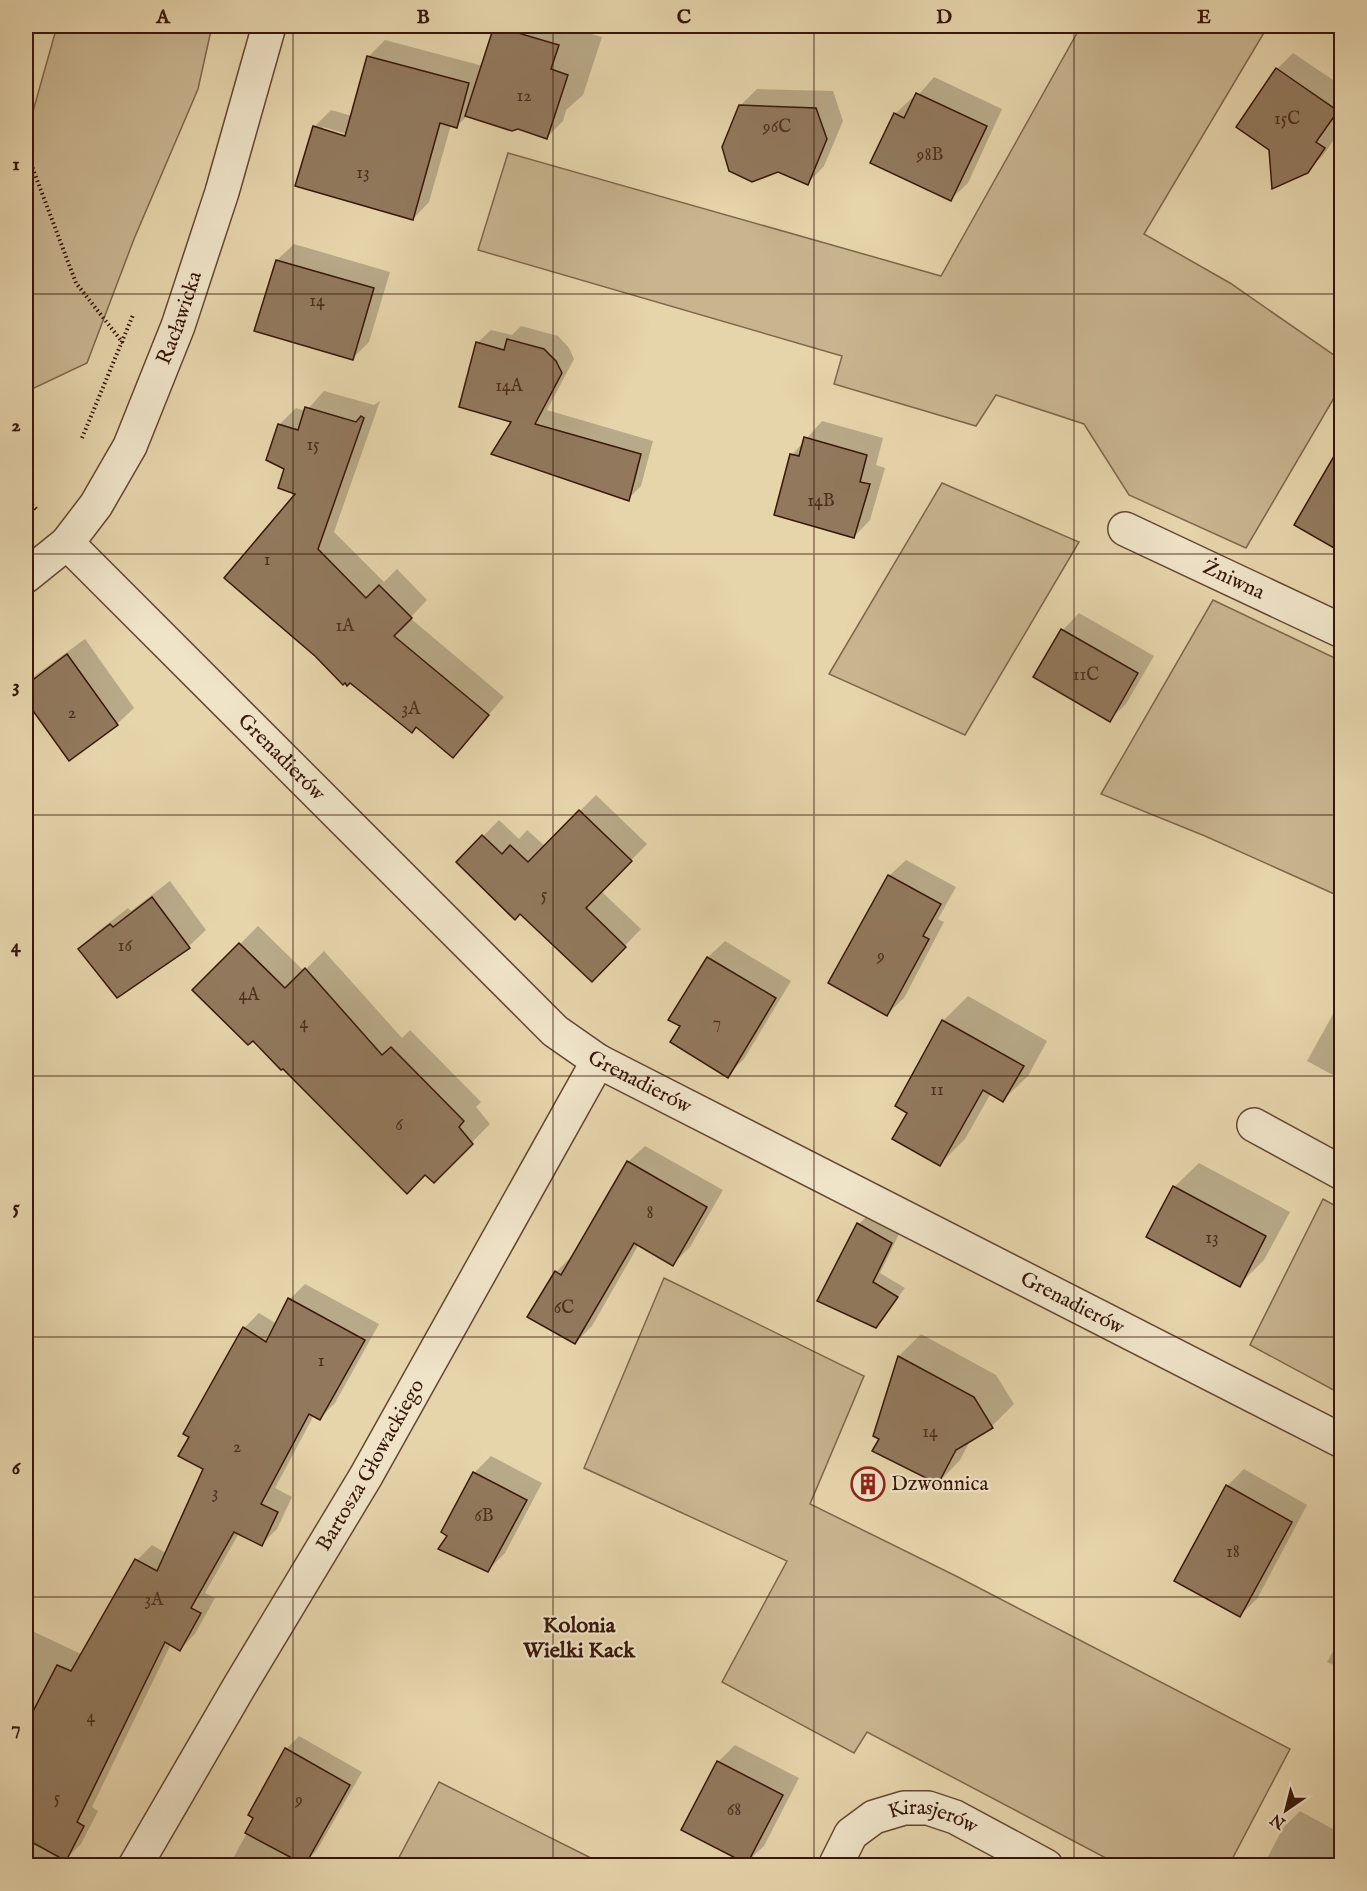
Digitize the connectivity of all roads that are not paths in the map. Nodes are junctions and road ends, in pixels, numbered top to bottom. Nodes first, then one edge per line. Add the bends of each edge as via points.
1 (269, 26) edge
2 (1125, 529) dead end
3 (67, 543) junction
4 (26, 576) edge
5 (1341, 631) edge
6 (598, 1061) junction
7 (1254, 1125) dead end
8 (1341, 1173) edge
9 (1341, 1441) edge
10 (135, 1866) edge
11 (835, 1866) edge
12 (1046, 1866) edge

1 - 3 street, Racławicka via 222,192 178,326 130,446 96,506
2 - 5 street, Żniwna
3 - 4 street, Racławicka
3 - 6 street, Grenadierów via 555,1031
6 - 9 street, Grenadierów
6 - 10 street, Bartosza Głowackiego via 366,1476
7 - 8 street
11 - 12 street, Kirasjerów via 851,1834 874,1817 904,1808 928,1808 955,1816

